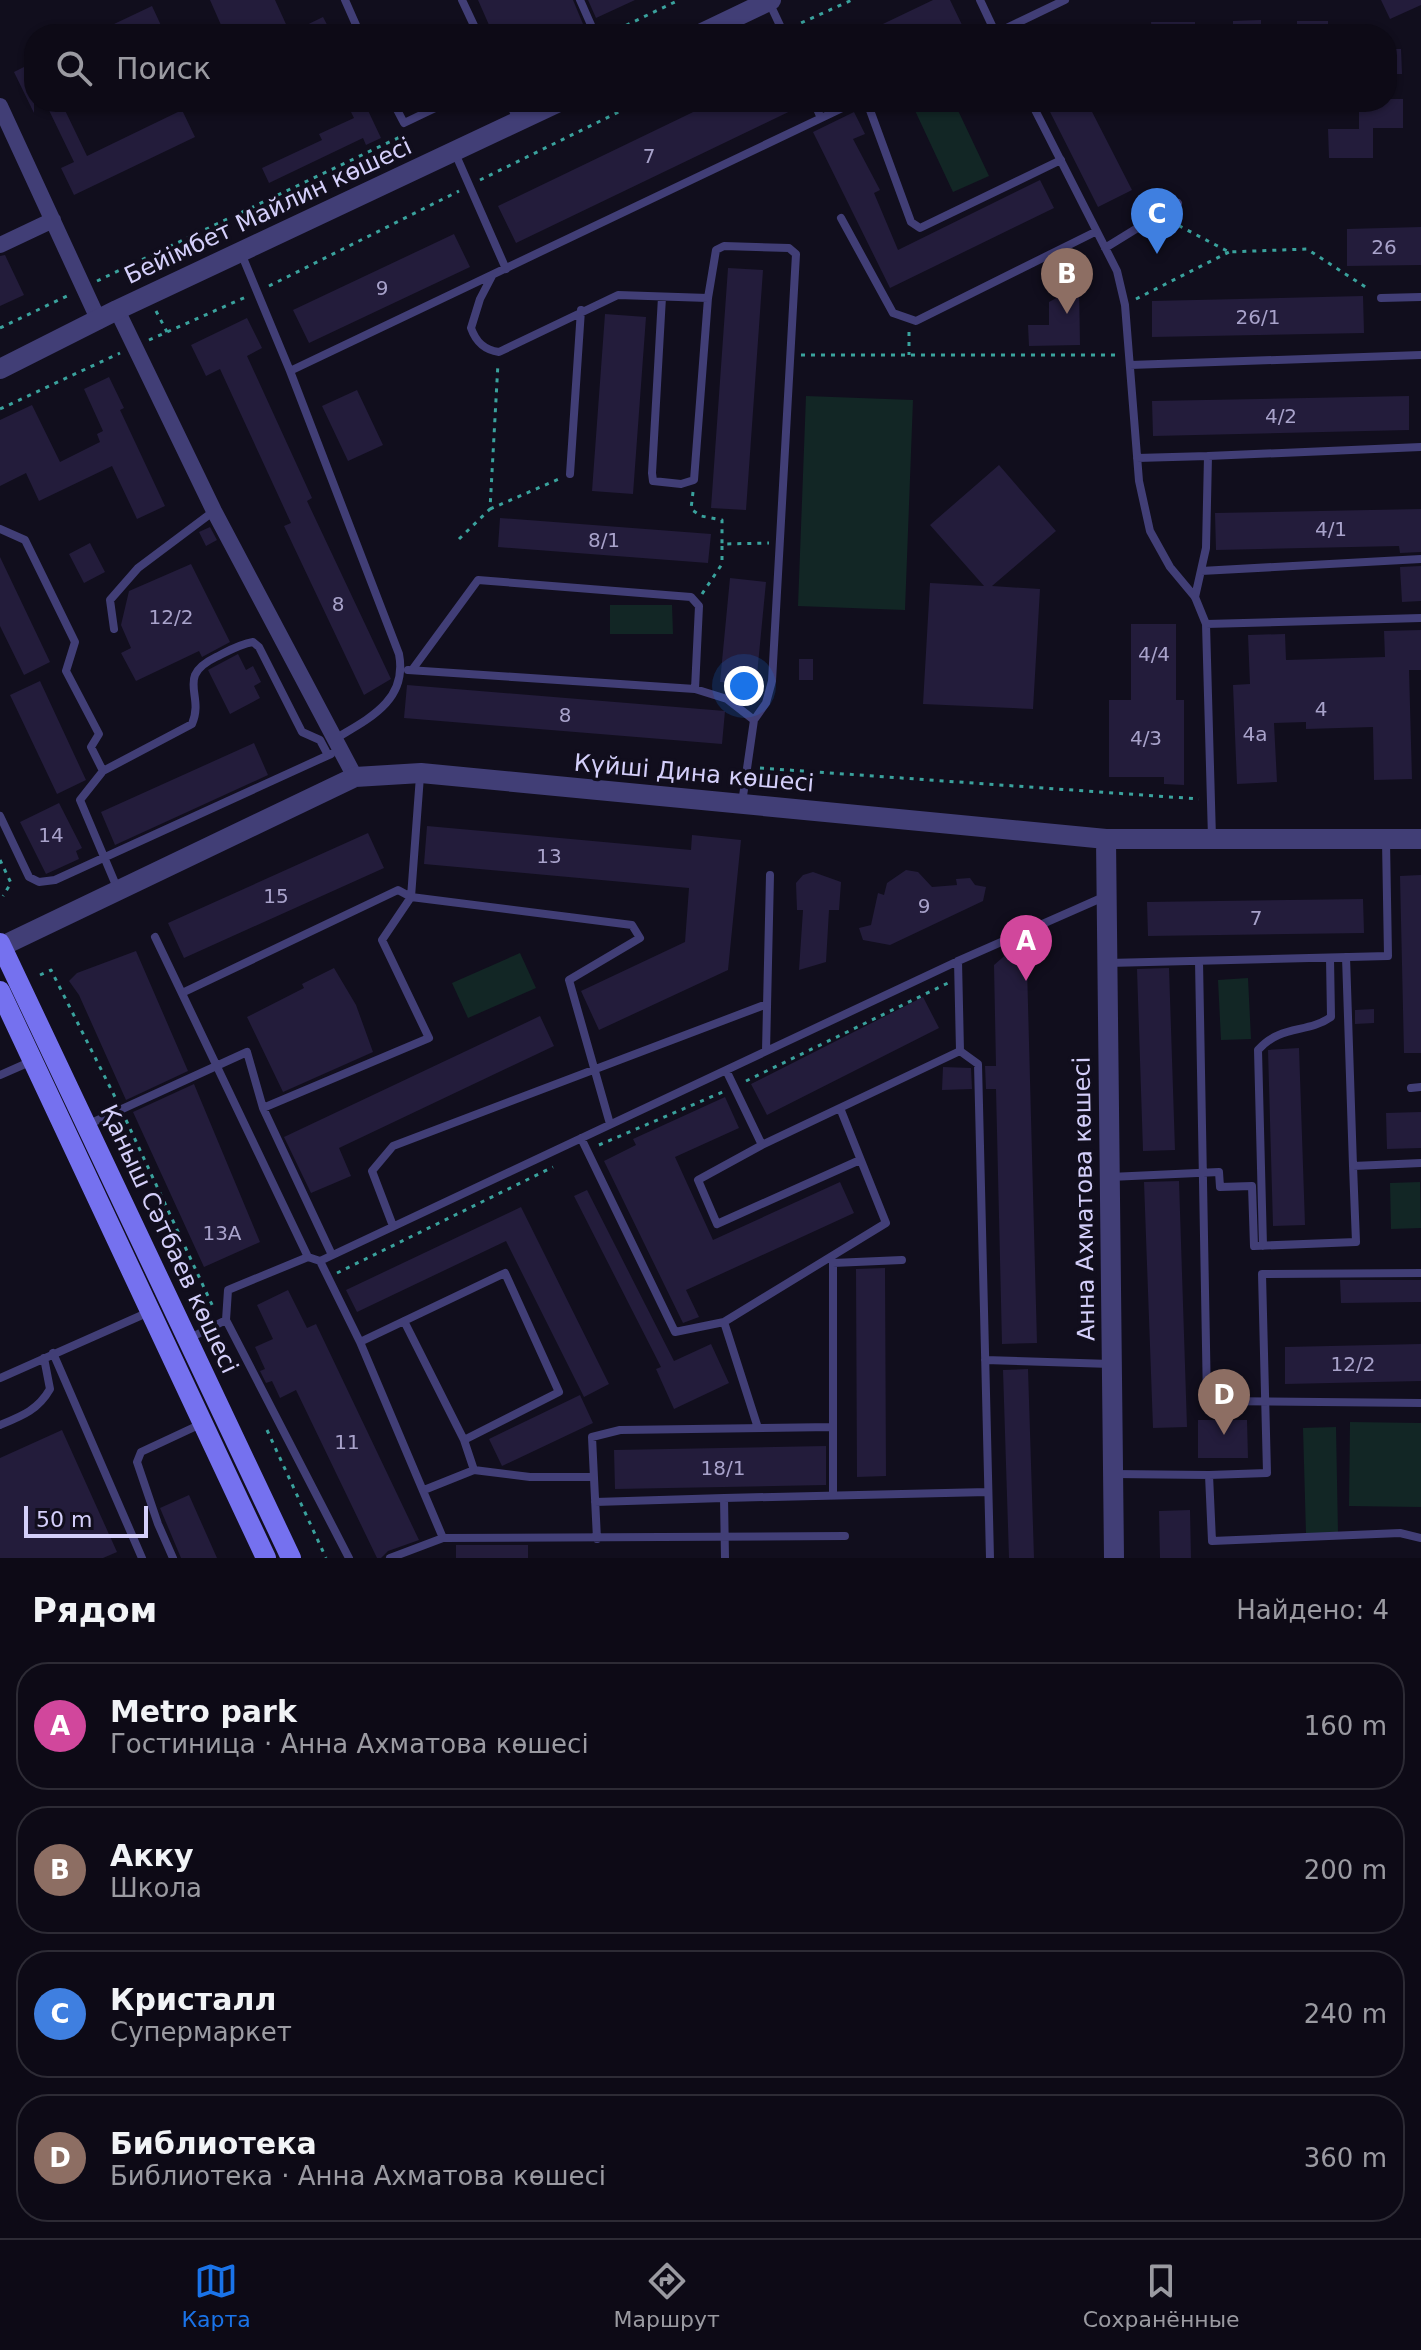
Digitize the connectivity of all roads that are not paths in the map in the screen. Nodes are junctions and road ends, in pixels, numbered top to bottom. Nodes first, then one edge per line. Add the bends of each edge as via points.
1 (345, 0) edge
2 (462, 0) edge
3 (580, 0) edge
4 (770, 0) edge
5 (980, 0) edge
6 (1065, 0) edge
7 (356, 24) edge
8 (473, 24) edge
9 (591, 24) edge
10 (721, 24) edge
11 (779, 24) edge
12 (991, 24) edge
13 (1016, 24) edge
14 (0, 106) edge
15 (398, 112) edge
16 (427, 112) edge
17 (514, 112) edge
18 (538, 112) edge
19 (818, 112) edge
20 (830, 112) edge
21 (871, 112) edge
22 (1036, 112) edge
23 (820, 116) junction
24 (519, 121) junction
25 (454, 152) junction
26 (1061, 160) junction
27 (1178, 203) dead end
28 (841, 218) dead end
29 (53, 220) junction
30 (1095, 232) junction
31 (0, 245) edge
32 (1105, 248) junction
33 (240, 252) junction
34 (506, 269) junction
35 (492, 276) junction
36 (662, 297) junction
37 (1421, 297) edge
38 (708, 298) junction
39 (1381, 298) road end
40 (581, 310) junction
41 (108, 315) junction
42 (1421, 355) edge
43 (1129, 360) junction
44 (0, 369) edge
45 (290, 371) junction
46 (1421, 447) edge
47 (1208, 456) junction
48 (1137, 458) junction
49 (570, 474) road end
50 (214, 511) junction
51 (0, 529) edge
52 (1421, 559) edge
53 (1201, 571) junction
54 (1195, 597) junction
55 (1421, 618) edge
56 (1206, 624) junction
57 (114, 629) dead end
58 (412, 670) junction
59 (402, 671) junction
60 (695, 689) junction
61 (754, 720) junction
62 (334, 748) junction
63 (103, 771) junction
64 (421, 773) junction
65 (355, 777) junction
66 (742, 804) junction
67 (0, 816) edge
68 (1106, 839) junction
69 (1212, 839) junction
70 (1386, 839) junction
71 (1421, 839) edge
72 (106, 855) junction
73 (770, 875) dead end
74 (118, 890) junction
75 (1107, 896) junction
76 (411, 897) junction
77 (155, 937) dead end
78 (0, 945) edge
79 (1346, 957) junction
80 (1330, 958) junction
81 (958, 961) junction
82 (1199, 961) junction
83 (1108, 963) junction
84 (0, 991) edge
85 (182, 993) junction
86 (767, 1004) junction
87 (766, 1051) junction
88 (960, 1051) junction
89 (32, 1060) junction
90 (217, 1066) junction
91 (595, 1070) junction
92 (726, 1070) junction
93 (0, 1075) edge
94 (263, 1108) junction
95 (840, 1108) junction
96 (610, 1124) junction
97 (86, 1126) junction
98 (581, 1138) junction
99 (762, 1145) junction
100 (860, 1160) junction
101 (1421, 1163) edge
102 (1353, 1166) junction
103 (1201, 1172) junction
104 (1110, 1177) junction
105 (393, 1226) junction
106 (1263, 1246) junction
107 (332, 1255) junction
108 (308, 1257) junction
109 (902, 1260) dead end
110 (320, 1261) junction
111 (1421, 1273) edge
112 (150, 1312) junction
113 (223, 1321) junction
114 (404, 1321) junction
115 (724, 1322) junction
116 (187, 1340) junction
117 (360, 1342) junction
118 (168, 1351) junction
119 (53, 1353) junction
120 (44, 1358) junction
121 (985, 1360) junction
122 (1112, 1364) junction
123 (0, 1378) edge
124 (1265, 1399) junction
125 (1421, 1403) edge
126 (202, 1423) junction
127 (0, 1425) edge
128 (833, 1427) junction
129 (758, 1428) junction
130 (464, 1440) junction
131 (474, 1470) junction
132 (1113, 1474) junction
133 (1209, 1475) junction
134 (593, 1477) junction
135 (424, 1490) junction
136 (988, 1492) junction
137 (833, 1495) junction
138 (724, 1498) junction
139 (595, 1502) junction
140 (252, 1530) junction
141 (725, 1536) junction
142 (845, 1536) dead end
143 (443, 1538) junction
144 (1421, 1538) edge
145 (597, 1539) junction
146 (142, 1558) edge
147 (173, 1558) edge
148 (258, 1558) edge
149 (266, 1558) edge
150 (291, 1558) edge
151 (349, 1558) edge
152 (390, 1558) edge
153 (725, 1558) edge
154 (990, 1558) edge
155 (1114, 1558) edge

1 - 7 lane
2 - 8 lane
3 - 9 lane
4 - 10 street
4 - 11 lane
5 - 12 lane
6 - 13 lane
14 - 29 street
15 - 16 lane via 404,123
17 - 24 lane
18 - 24 street, Бейімбет Майлин көшесі
19 - 23 lane
20 - 23 lane
21 - 26 lane via 911,222 920,228
22 - 26 lane
23 - 34 lane
24 - 25 street, Бейімбет Майлин көшесі
25 - 33 street, Бейімбет Майлин көшесі
25 - 34 lane
26 - 30 lane
27 - 32 lane
28 - 30 lane via 893,313 916,321
29 - 31 street
29 - 41 street via 84,288
30 - 32 lane
32 - 43 lane via 1125,305
33 - 41 street, Бейімбет Майлин көшесі
33 - 45 lane
34 - 35 lane
35 - 40 lane via 471,328 480,344 499,352
35 - 45 lane
36 - 38 lane
36 - 38 lane via 652,473 653,481 681,484 694,480
36 - 40 lane via 618,295
37 - 39 lane
38 - 61 lane via 716,250 789,248 796,254 772,681
40 - 49 lane
41 - 44 street, Бейімбет Майлин көшесі
41 - 50 street via 135,347
42 - 43 lane
43 - 48 lane
45 - 59 lane
46 - 47 lane
47 - 48 lane
47 - 53 lane
48 - 54 lane via 1150,531
50 - 57 lane via 138,568 110,600
50 - 62 street
51 - 63 lane via 25,540 75,642 66,671 99,734 91,747
52 - 53 lane
53 - 54 lane
54 - 56 lane
55 - 56 lane
56 - 69 lane
58 - 59 lane
58 - 60 lane
58 - 60 lane via 478,580 697,600
59 - 62 lane via 396,694
60 - 61 lane via 727,699
61 - 66 lane
62 - 63 lane via 302,732 253,642 200,665 194,673 192,724
62 - 65 street
62 - 72 lane
63 - 72 lane via 80,800
64 - 65 street, Күйші Дина көшесі
64 - 66 street, Күйші Дина көшесі
64 - 76 lane
65 - 74 street, Күйші Дина көшесі
66 - 68 street, Күйші Дина көшесі
67 - 72 lane via 29,877 39,882 55,880
68 - 69 street, Күйші Дина көшесі
68 - 75 street, Анна Ахматова көшесі
69 - 70 street, Күйші Дина көшесі
70 - 71 street, Күйші Дина көшесі
70 - 79 lane via 1388,956
72 - 74 lane
73 - 86 lane
74 - 78 street, Күйші Дина көшесі
75 - 81 lane
75 - 83 street, Анна Ахматова көшесі
76 - 85 lane via 398,890
76 - 91 lane via 632,925 640,938 569,980
76 - 94 lane via 382,940 429,1038
77 - 85 lane
78 - 97 main road, Қаныш Сәтбаев көшесі
79 - 80 lane
79 - 102 lane
80 - 82 lane
80 - 106 lane via 1331,1017 1285,1030 1258,1050
81 - 87 lane
81 - 88 lane
82 - 83 lane
82 - 103 lane
83 - 104 street, Анна Ахматова көшесі
84 - 89 main road, Қаныш Сәтбаев көшесі
85 - 90 lane
86 - 87 lane
86 - 91 lane
87 - 92 lane
88 - 95 lane
88 - 121 lane via 978,1064
89 - 93 lane
89 - 112 main road, Қаныш Сәтбаев көшесі
90 - 94 lane via 247,1052
90 - 97 lane
90 - 108 lane
91 - 96 lane
91 - 105 lane via 393,1146 372,1171
92 - 96 lane
92 - 99 lane
94 - 107 lane
95 - 99 lane
95 - 100 lane
96 - 98 lane
97 - 116 main road, Қаныш Сәтбаев көшесі
98 - 105 lane
98 - 115 lane via 675,1332
99 - 100 lane via 698,1180 717,1224
100 - 115 lane via 886,1223
101 - 102 lane
102 - 106 lane via 1356,1242
103 - 104 lane
103 - 106 lane via 1219,1172 1220,1187 1252,1186 1254,1246
103 - 124 lane via 1207,1401
104 - 122 street, Анна Ахматова көшесі
105 - 107 lane
107 - 110 lane
108 - 110 lane
108 - 113 lane via 228,1290
109 - 128 lane via 833,1263
110 - 117 lane
111 - 124 lane via 1262,1274
112 - 118 main road, Қаныш Сәтбаев көшесі
112 - 119 lane
113 - 116 lane
113 - 151 lane
114 - 117 lane
114 - 130 lane
114 - 130 lane via 505,1273 559,1392
115 - 129 lane
116 - 118 lane
116 - 150 main road, Қаныш Сәтбаев көшесі
117 - 135 lane
118 - 126 main road, Қаныш Сәтбаев көшесі
119 - 120 lane
119 - 146 lane
120 - 123 lane
120 - 127 lane via 50,1389 43,1401 32,1412
121 - 122 lane
121 - 136 lane
122 - 132 street, Анна Ахматова көшесі
124 - 125 lane
124 - 133 lane via 1267,1473
126 - 140 main road, Қаныш Сәтбаев көшесі
126 - 147 lane via 141,1452 137,1462
128 - 129 lane
128 - 137 lane
129 - 134 lane via 620,1430 592,1437
130 - 131 lane
131 - 134 lane
131 - 135 lane
132 - 133 lane
132 - 155 street, Анна Ахматова көшесі
133 - 144 lane via 1212,1541 1400,1533
134 - 139 lane
135 - 143 lane
136 - 137 lane
136 - 154 lane
137 - 138 lane
138 - 139 lane
138 - 141 lane
139 - 145 lane
140 - 148 main road
140 - 149 main road, Қаныш Сәтбаев көшесі
141 - 142 lane
141 - 145 lane
141 - 153 lane
143 - 145 lane
143 - 152 lane

